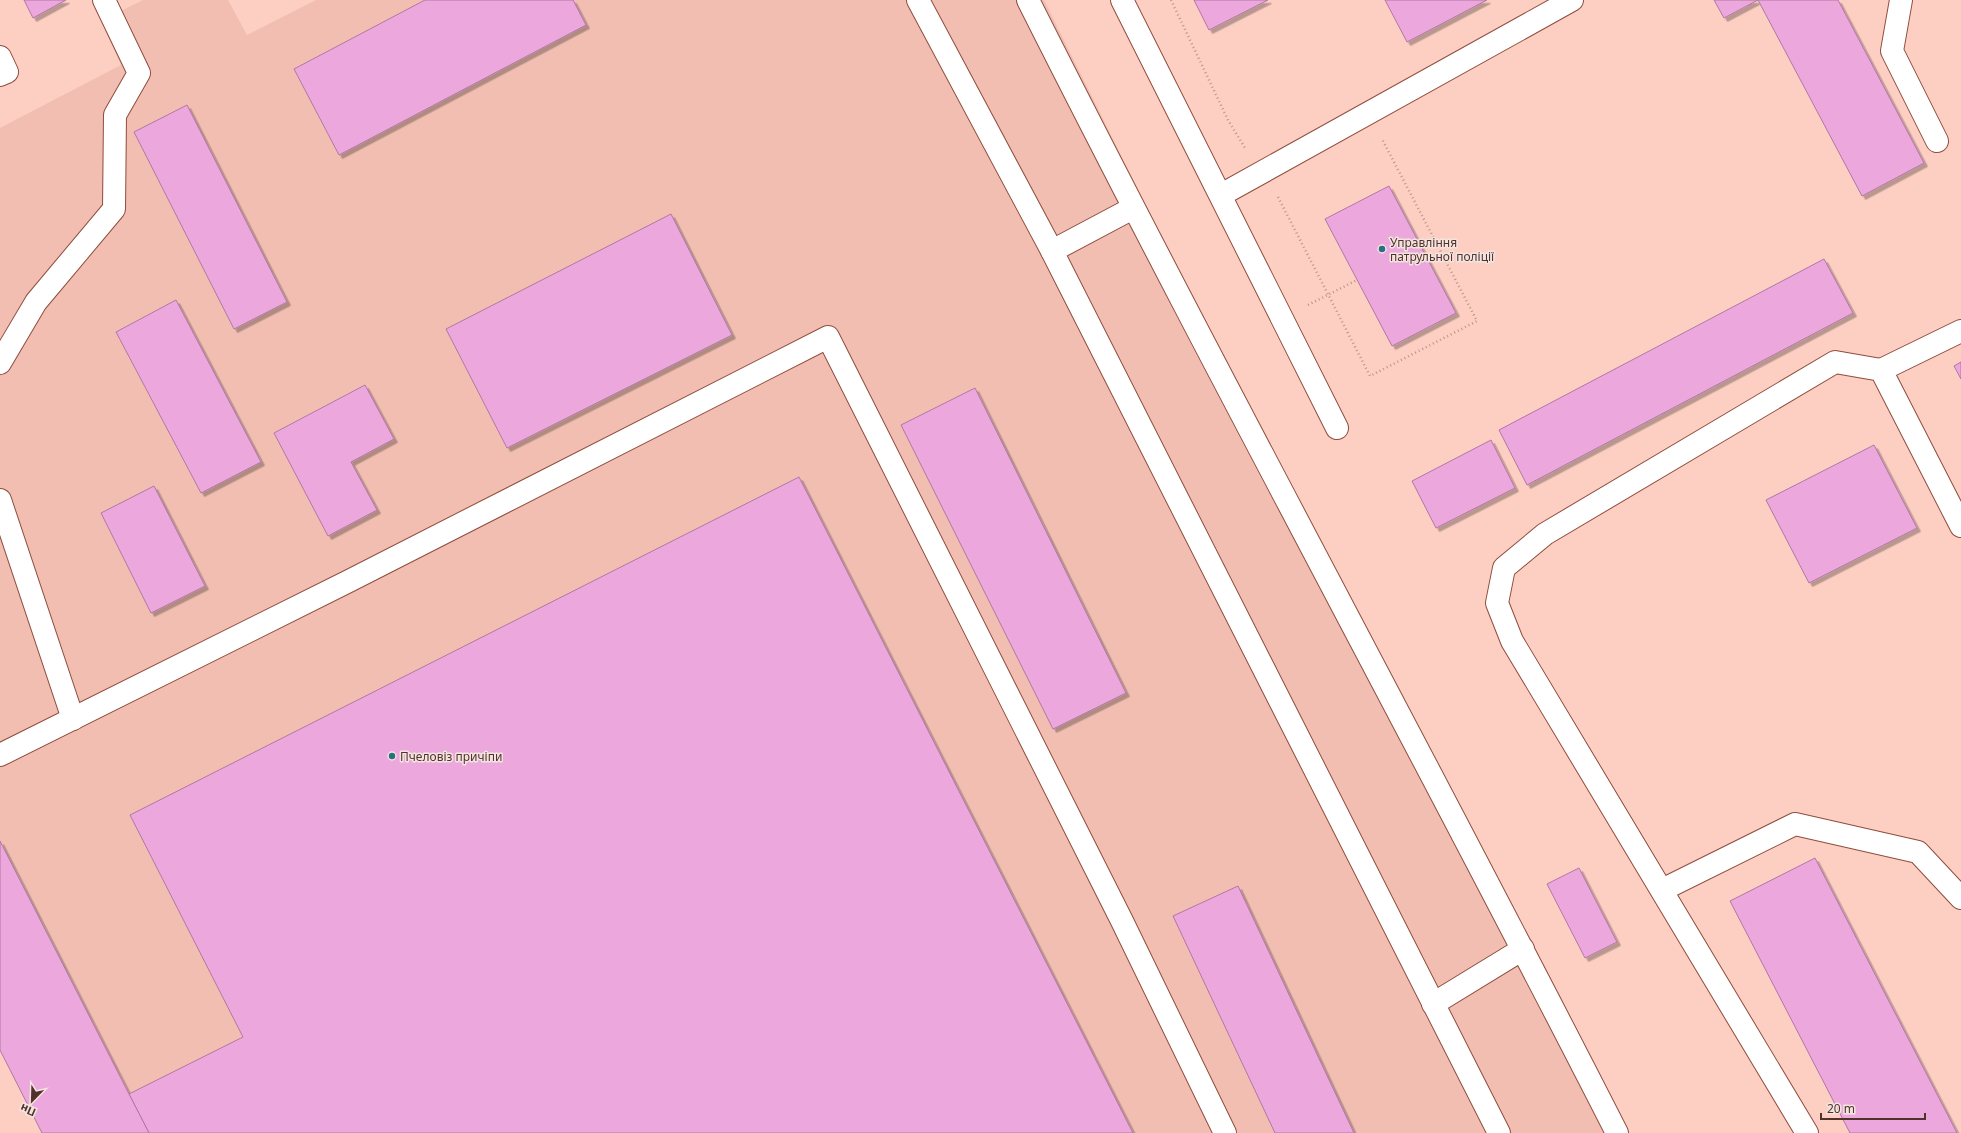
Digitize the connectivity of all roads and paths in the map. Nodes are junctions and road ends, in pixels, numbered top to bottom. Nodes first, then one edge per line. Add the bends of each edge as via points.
1 (104, 0) edge
2 (918, 0) edge
3 (1028, 0) edge
4 (1122, 0) edge
5 (1171, 0) edge
6 (1572, 0) edge
7 (1901, 0) edge
8 (0, 57) edge
9 (0, 75) edge
10 (1368, 113) junction
11 (1937, 141) dead end
12 (1261, 173) junction
13 (1221, 195) junction
14 (1132, 208) junction
15 (1052, 251) junction
16 (1358, 280) dead end
17 (1328, 294) junction
18 (1283, 318) junction
19 (1961, 331) edge
20 (0, 363) edge
21 (1881, 370) junction
22 (1337, 428) dead end
23 (0, 500) edge
24 (1961, 526) edge
25 (73, 719) junction
26 (0, 755) edge
27 (1662, 890) junction
28 (1961, 898) edge
29 (1523, 948) junction
30 (1434, 1004) junction
31 (1224, 1133) edge
32 (1499, 1133) edge
33 (1617, 1133) edge
34 (1807, 1133) edge

1 - 20 lane via 139,73 114,115 114,210 36,302
2 - 15 lane
3 - 14 lane
4 - 13 lane
5 - 12 path via 1228,120
6 - 10 lane
7 - 11 lane via 1892,51
8 - 9 lane via 7,72
10 - 12 lane
10 - 17 path via 1477,321 1370,376
12 - 13 lane
12 - 17 path via 1274,189
13 - 18 lane
14 - 15 lane
14 - 29 lane
15 - 30 lane
16 - 17 path
17 - 18 path
18 - 22 lane
19 - 21 lane
21 - 24 lane
21 - 27 lane via 1836,362 1545,534 1504,568 1497,604 1512,641
23 - 25 lane
25 - 26 lane
25 - 31 lane via 828,337 1114,907
27 - 28 lane via 1795,824 1918,852
27 - 34 lane
29 - 30 lane
29 - 33 lane
30 - 32 lane

